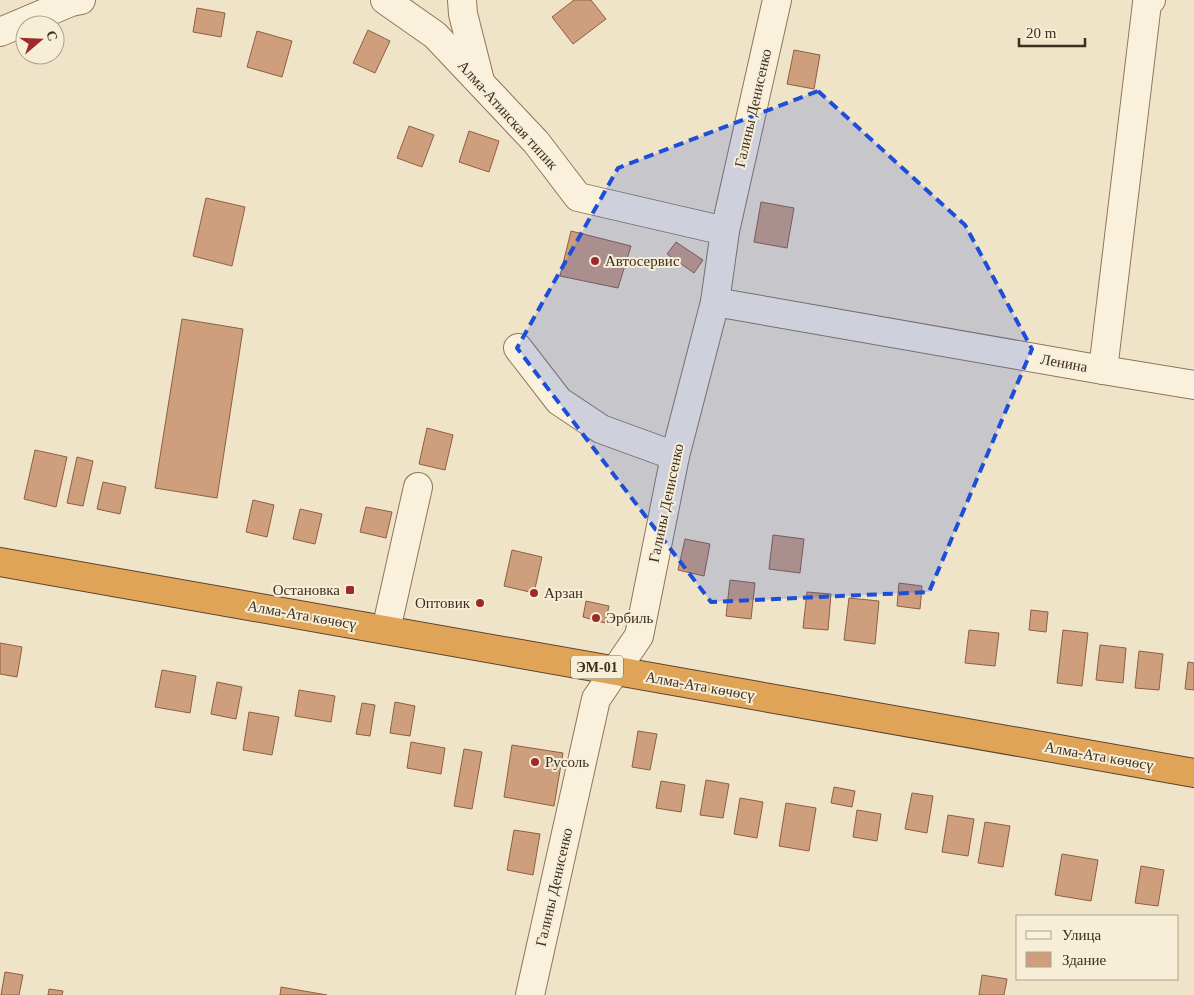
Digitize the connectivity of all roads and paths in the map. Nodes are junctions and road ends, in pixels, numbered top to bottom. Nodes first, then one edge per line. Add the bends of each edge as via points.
1 (81, 0) edge
2 (385, 0) edge
3 (462, 0) edge
4 (777, 0) edge
5 (1151, 0) edge
6 (0, 32) edge
7 (481, 84) junction
8 (725, 230) junction
9 (715, 302) junction
10 (518, 348) dead end
11 (1103, 370) junction
12 (1194, 385) edge
13 (675, 456) junction
14 (418, 486) dead end
15 (0, 562) edge
16 (386, 630) junction
17 (615, 671) junction
18 (1194, 773) edge
19 (530, 995) edge

1 - 6 street
2 - 7 street, Алма-Атинская типик via 435,35
3 - 7 street via 462,14
4 - 8 street, Галины Денисенко
5 - 11 street, Ленина via 1147,3
7 - 8 street, Алма-Атинская типик via 536,142 578,197
8 - 9 street, Галины Денисенко
9 - 11 street, Ленина
9 - 13 street, Галины Денисенко
10 - 13 street via 559,401 601,429
11 - 12 street
13 - 17 street, Галины Денисенко via 639,636
14 - 16 street
15 - 16 highway, Алма-Ата көчөсү / ЭМ-01
16 - 17 highway, Алма-Ата көчөсү / ЭМ-01
17 - 18 highway, Алма-Ата көчөсү / ЭМ-01
17 - 19 street, Галины Денисенко via 596,700

